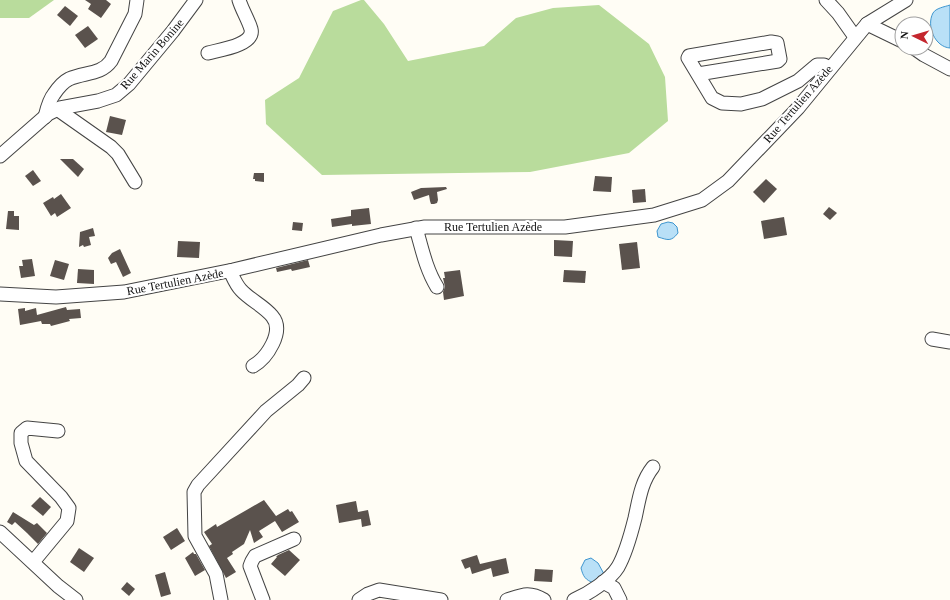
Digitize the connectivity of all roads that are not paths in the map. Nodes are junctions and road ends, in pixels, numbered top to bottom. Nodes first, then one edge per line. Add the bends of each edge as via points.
1 (137, 0) edge
2 (196, 0) edge
3 (239, 0) edge
4 (826, 0) edge
5 (906, 0) edge
6 (867, 24) junction
7 (855, 37) junction
8 (894, 37) edge
9 (208, 53) dead end
10 (926, 56) edge
11 (830, 68) junction
12 (950, 68) edge
13 (698, 74) junction
14 (57, 109) junction
15 (45, 117) junction
16 (0, 156) edge
17 (135, 182) dead end
18 (416, 228) junction
19 (230, 271) junction
20 (437, 287) dead end
21 (0, 294) edge
22 (932, 339) dead end
23 (950, 342) edge
24 (253, 366) dead end
25 (304, 378) dead end
26 (58, 431) dead end
27 (653, 467) dead end
28 (0, 532) edge
29 (294, 540) dead end
30 (33, 562) junction
31 (603, 582) junction
32 (76, 600) edge
33 (221, 600) edge
34 (263, 600) edge
35 (359, 600) edge
36 (441, 600) edge
37 (507, 600) edge
38 (544, 600) edge
39 (574, 600) edge
40 (620, 600) edge

1 - 15 street via 135,14 107,67 69,79 62,84 52,95
2 - 14 street, Rue Marin Bonine via 129,84 116,95
3 - 9 street via 251,28 250,38 239,45
4 - 7 street
5 - 6 street, Rue Tertulien Azède
6 - 7 street, Rue Tertulien Azède
6 - 8 street
7 - 11 street, Rue Tertulien Azède
10 - 12 street
11 - 13 street via 817,65 798,81 762,99 741,104 722,103 712,98
11 - 18 street, Rue Tertulien Azède via 798,108 728,181 702,200 654,215 565,227
13 - 13 street via 778,61 780,59 777,42 689,56 688,60
14 - 15 street, Rue Marin Bonine
14 - 17 street via 111,147
15 - 16 street, Rue Marin Bonine
18 - 19 street, Rue Tertulien Azède
18 - 20 street via 425,262
19 - 21 street, Rue Tertulien Azède via 124,292 56,297
19 - 24 street via 240,289 276,322 274,343 264,358
22 - 23 street
25 - 33 street via 266,411 194,492 195,536 215,570
26 - 30 street via 28,428 21,433 26,461 69,508 67,521
27 - 31 street via 643,484 635,519 618,567
28 - 30 street
29 - 34 street via 255,556 252,561 250,566
30 - 32 street
31 - 39 street
31 - 40 street via 614,588
35 - 36 street via 379,590
37 - 38 street via 525,594

